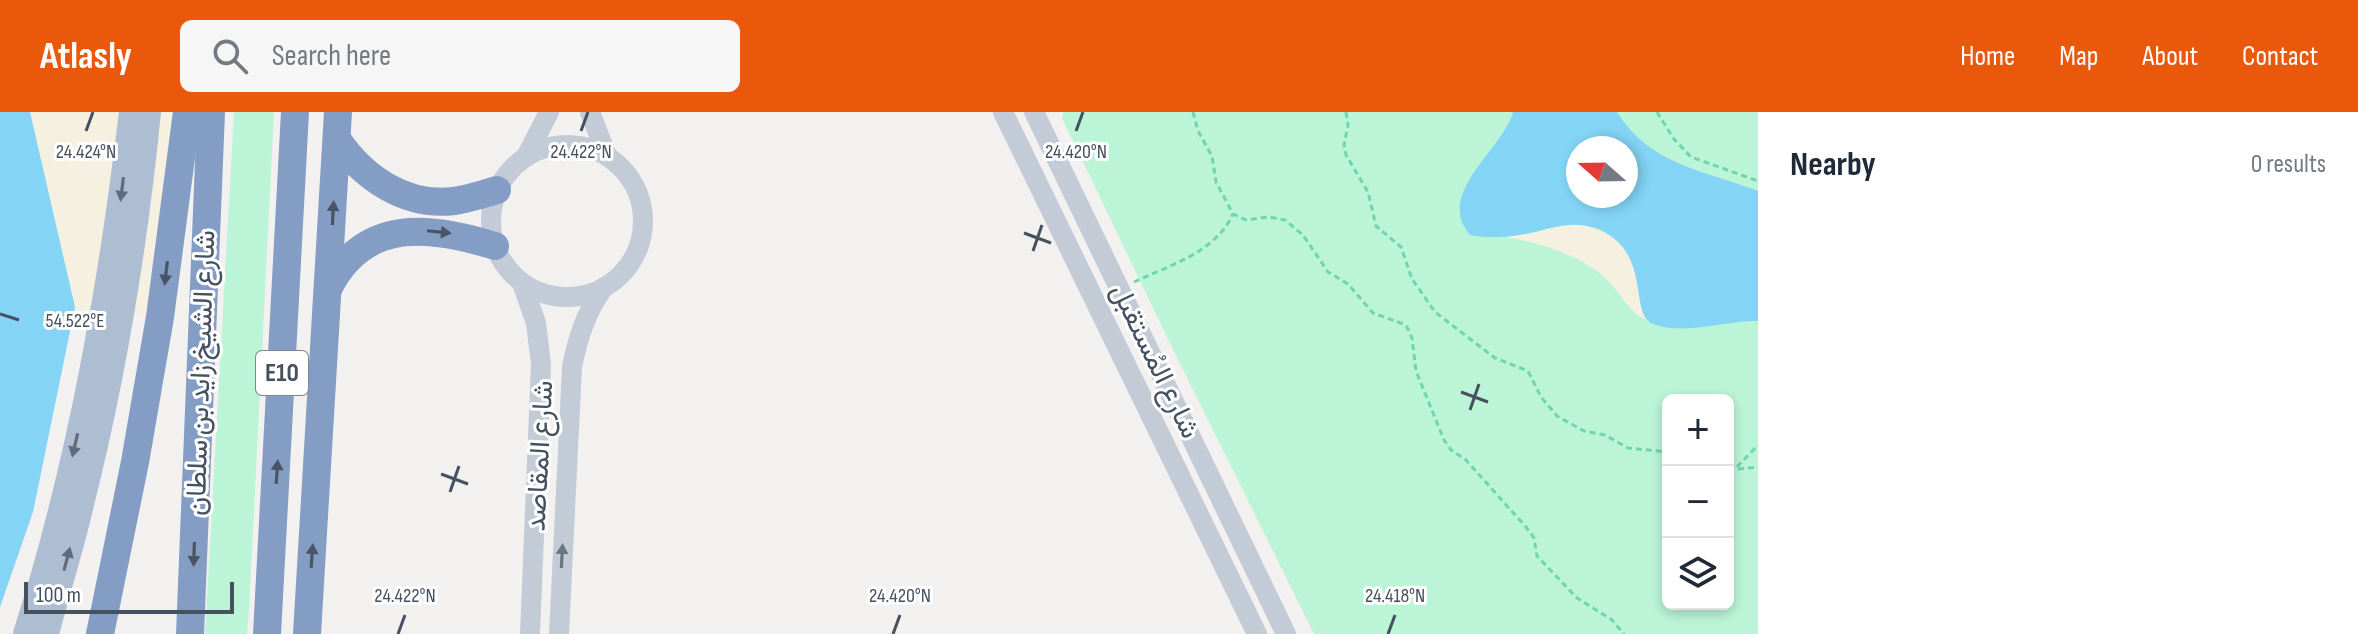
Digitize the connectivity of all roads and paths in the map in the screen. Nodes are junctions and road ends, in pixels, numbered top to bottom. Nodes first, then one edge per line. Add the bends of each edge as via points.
1 (131, 112) edge
2 (149, 112) edge
3 (187, 112) edge
4 (211, 112) edge
5 (295, 112) edge
6 (549, 112) edge
7 (590, 112) edge
8 (1003, 112) edge
9 (1034, 112) edge
10 (1193, 112) edge
11 (1346, 112) edge
12 (1657, 112) edge
13 (338, 126) edge
14 (607, 156) junction
15 (526, 157) junction
16 (1758, 181) edge
17 (497, 190) junction
18 (1233, 214) junction
19 (495, 246) junction
20 (522, 283) junction
21 (604, 287) junction
22 (329, 288) junction
23 (1119, 289) junction
24 (1758, 445) edge
25 (1662, 451) edge
26 (1758, 467) edge
27 (1735, 469) joint
28 (187, 627) edge
29 (25, 634) edge
30 (47, 634) edge
31 (100, 634) edge
32 (267, 634) edge
33 (307, 634) edge
34 (530, 634) edge
35 (559, 634) edge
36 (1257, 634) edge
37 (1286, 634) edge
38 (1624, 634) edge

1 -> 29 main road via 99,335 63,499
30 -> 2 main road via 83,503 117,336 141,197
3 -> 31 highway via 160,317
4 -> 28 highway, شارع الشيخ زايد بن سلطان
32 -> 5 highway, E10
6 - 15 street
7 - 14 street
8 - 36 street, شارع المُستقبل
9 - 23 street
10 - 18 path via 1212,156 1216,182
11 - 25 path via 1346,155 1368,192 1376,226 1401,247 1412,279 1442,320 1495,358 1528,371 1557,416 1628,448
12 - 16 path via 1691,157
13 - 17 highway via 365,172 389,188 439,201
22 -> 13 highway
14 - 15 street via 566,145
14 - 21 street via 633,184 642,222 632,260
15 - 17 street
17 - 19 street via 491,213
18 - 23 path via 1203,250
18 - 38 path via 1246,220 1285,220 1303,235 1328,272 1348,284 1373,313 1406,325 1416,371 1451,450 1526,527 1537,556 1577,598
19 - 20 street
22 -> 19 highway via 344,263 379,237 436,231
20 - 21 street via 554,296 579,296
20 - 34 street, شارع المقاصد via 536,323 541,364
35 -> 21 street, شارع المقاصد via 572,367 583,323
33 -> 22 highway
23 - 37 street
24 - 27 path
26 - 27 path

